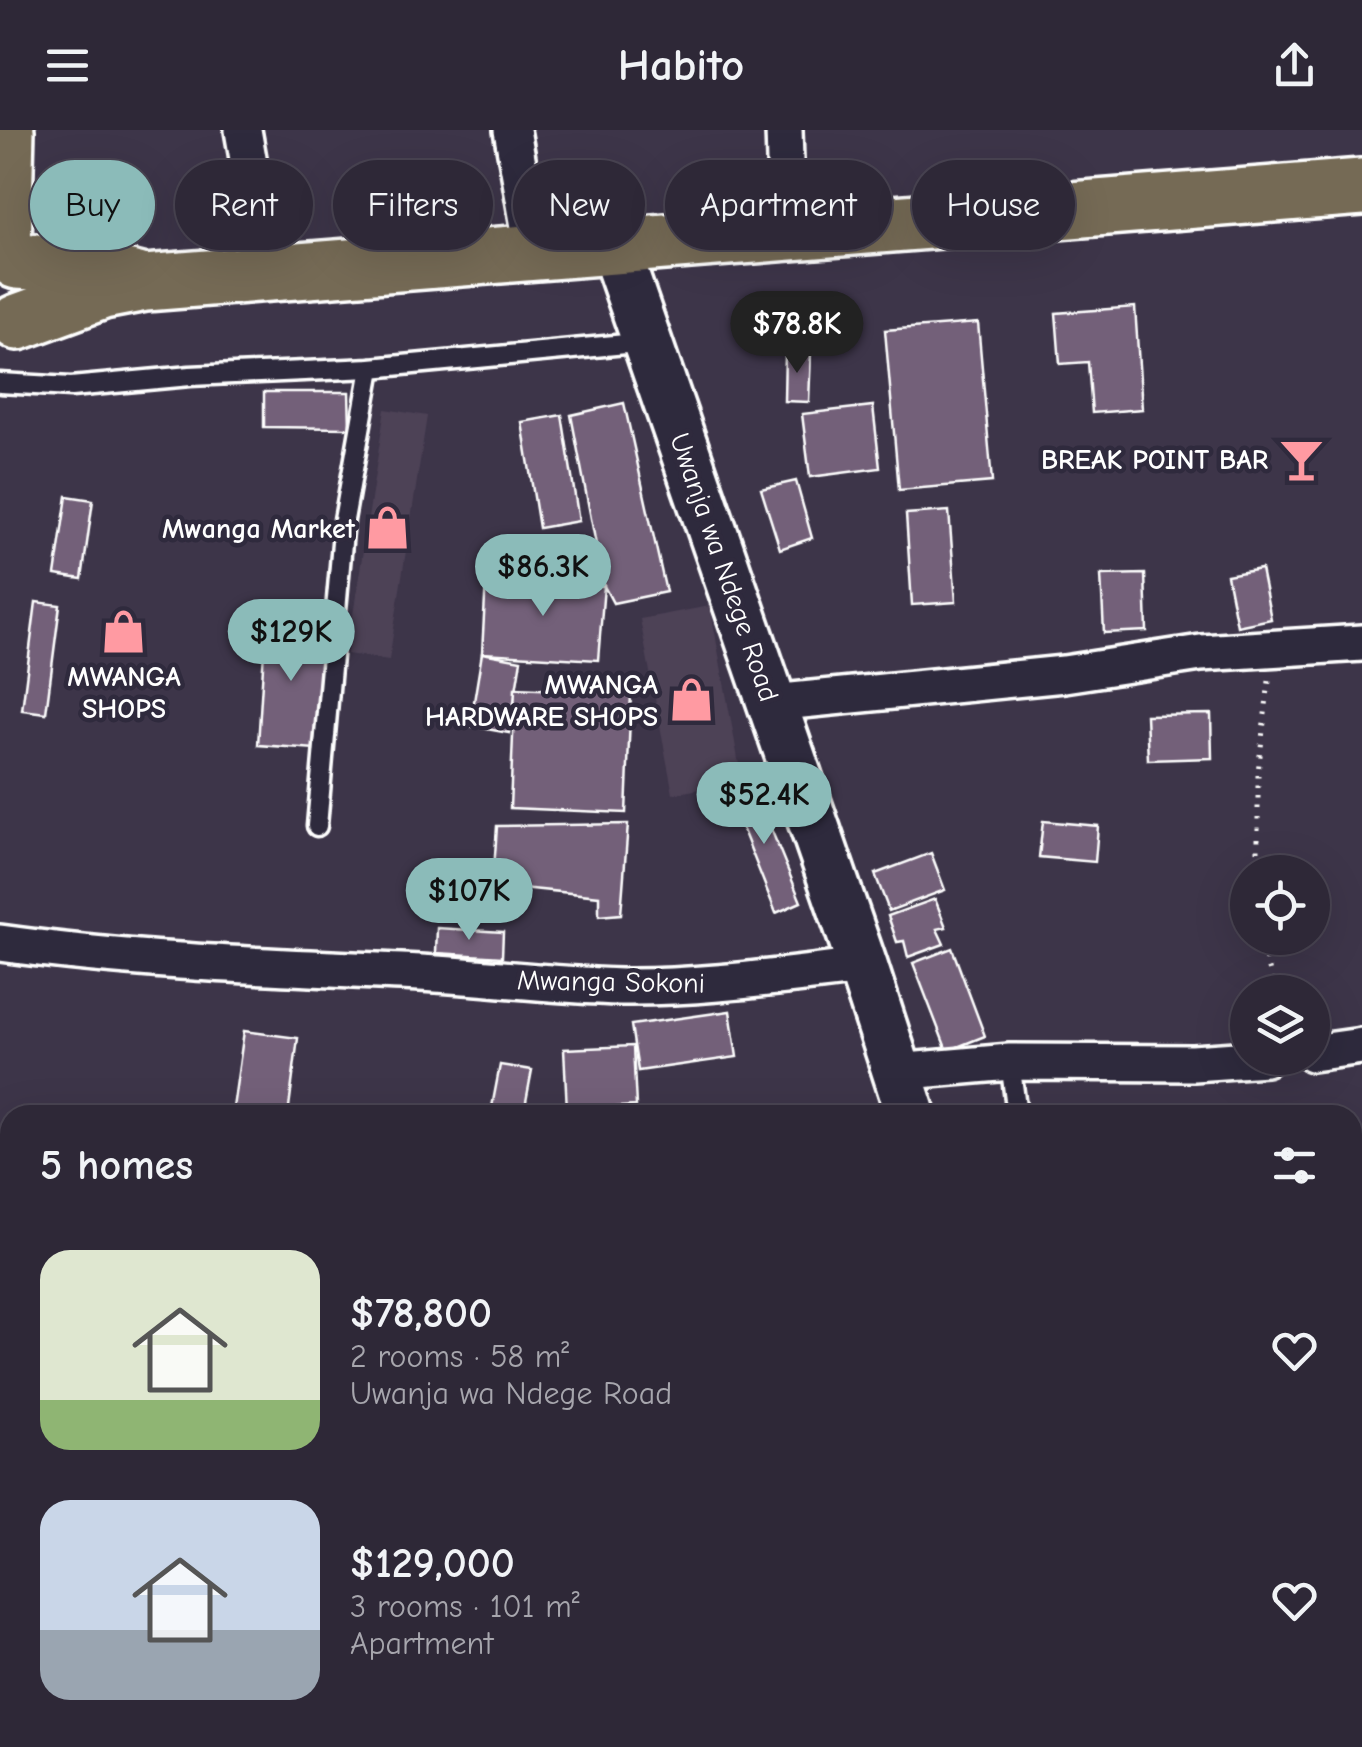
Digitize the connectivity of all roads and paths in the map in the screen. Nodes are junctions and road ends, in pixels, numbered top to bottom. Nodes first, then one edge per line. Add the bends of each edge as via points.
1 (6, 130) edge
2 (243, 130) edge
3 (512, 130) edge
4 (784, 130) edge
5 (517, 160) edge
6 (785, 160) edge
7 (1362, 187) edge
8 (892, 226) edge
9 (521, 250) edge
10 (615, 250) edge
11 (6, 252) edge
12 (268, 272) junction
13 (145, 283) junction
14 (648, 342) junction
15 (4, 349) edge
16 (370, 368) junction
17 (1362, 643) edge
18 (1273, 646) junction
19 (772, 703) junction
20 (317, 826) dead end
21 (1258, 855) edge
22 (0, 943) edge
23 (863, 966) junction
24 (1362, 1046) edge
25 (1330, 1050) edge
26 (1230, 1060) edge
27 (1010, 1062) junction
28 (904, 1094) edge
29 (1016, 1105) edge

1 - 11 main road
2 - 12 street
3 - 5 street
4 - 6 street
7 - 8 main road
9 - 12 main road
10 - 14 main road, Uwanja wa Ndege Road
11 - 13 main road
11 - 15 main road via 24,296
12 - 13 main road
13 - 15 main road via 102,292
14 - 16 lane
14 - 19 main road, Uwanja wa Ndege Road
15 - 16 lane via 71,387
16 - 20 lane via 344,520
17 - 18 street
18 - 19 street
18 - 21 path via 1258,772
19 - 23 main road, Uwanja wa Ndege Road
22 - 23 street, Mwanga Sokoni via 209,965 624,987 740,982
23 - 28 main road, Uwanja wa Ndege Road
24 - 25 street
26 - 27 street
27 - 28 street
27 - 29 lane

